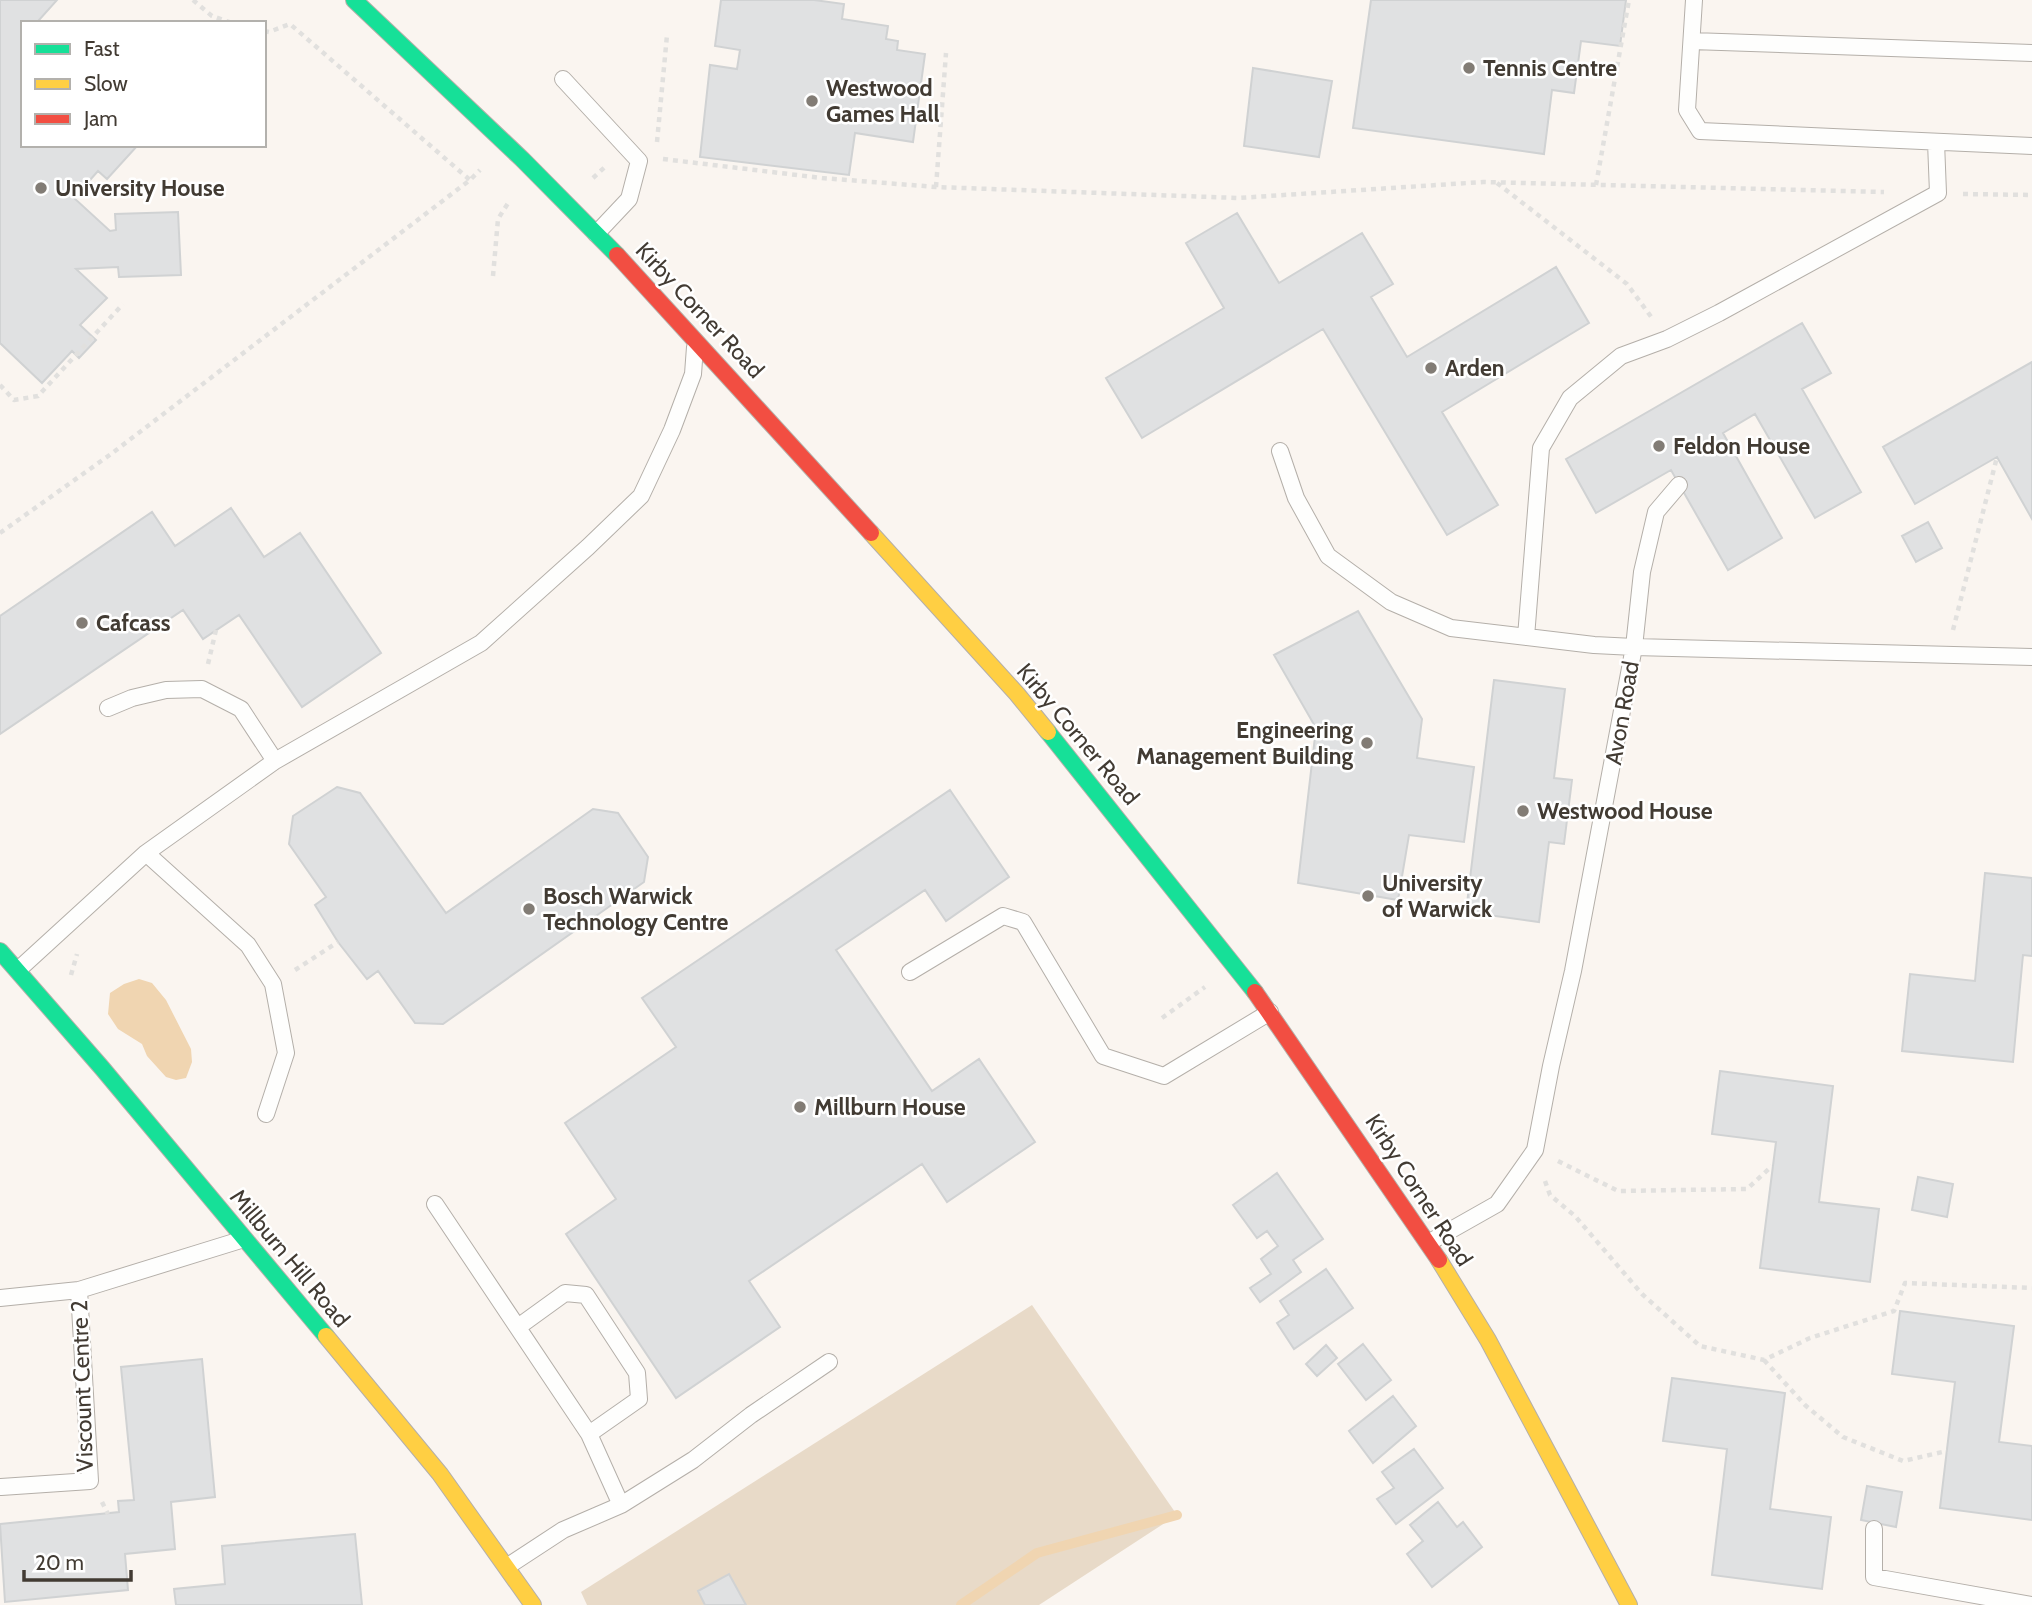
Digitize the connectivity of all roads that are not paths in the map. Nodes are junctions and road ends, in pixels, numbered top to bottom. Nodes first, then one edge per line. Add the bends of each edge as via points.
1 (354, 0) edge
2 (1694, 0) edge
3 (1692, 41) junction
4 (2032, 53) edge
5 (564, 79) dead end
6 (1936, 142) junction
7 (2032, 146) edge
8 (596, 234) junction
9 (695, 337) junction
10 (1280, 451) dead end
11 (1679, 485) dead end
12 (1526, 637) junction
13 (1634, 647) junction
14 (2032, 657) edge
15 (108, 708) dead end
16 (275, 761) junction
17 (146, 853) junction
18 (0, 951) edge
19 (18, 970) junction
20 (910, 972) dead end
21 (0, 973) edge
22 (1270, 1012) junction
23 (266, 1114) dead end
24 (435, 1204) dead end
25 (244, 1239) junction
26 (1428, 1243) junction
27 (79, 1290) junction
28 (0, 1298) edge
29 (518, 1328) junction
30 (829, 1362) dead end
31 (589, 1434) junction
32 (1, 1487) edge
33 (621, 1505) junction
34 (1874, 1529) dead end
35 (508, 1566) junction
36 (533, 1605) edge
37 (1629, 1605) edge
38 (2031, 1605) edge

1 - 8 street, Kirby Corner Road
2 - 3 lane
3 - 4 lane
3 - 6 lane via 1687,110 1700,131
5 - 8 lane via 648,159 629,199
6 - 7 lane
6 - 12 lane via 1938,193 1667,339 1621,356 1570,398 1541,448
8 - 9 street, Kirby Corner Road
9 - 16 lane via 693,374 641,496 481,643
9 - 22 street, Kirby Corner Road via 1017,694
10 - 12 lane via 1296,498 1328,556 1391,602 1451,628
11 - 13 lane via 1656,512 1642,572
12 - 13 lane
13 - 14 lane, Avon Road
13 - 26 lane, Avon Road via 1535,1150 1497,1204
15 - 16 lane via 166,690 202,689 241,709
16 - 17 lane
17 - 19 lane
17 - 23 lane via 248,945 273,984 286,1053
18 - 19 street, Millburn Hill Road
19 - 21 lane
19 - 25 street, Millburn Hill Road
20 - 22 lane via 1003,916 1023,922 1103,1056 1164,1076
22 - 26 street, Kirby Corner Road
24 - 29 lane
25 - 27 lane, Viscount Centre 2
25 - 35 street, Millburn Hill Road via 394,1416
26 - 37 street, Kirby Corner Road via 1488,1340
27 - 28 lane, Viscount Centre 2
27 - 32 lane, Viscount Centre 2 via 90,1481
29 - 31 lane
29 - 31 lane via 565,1293 586,1295 637,1373 639,1399
30 - 33 lane via 693,1460
31 - 33 lane
33 - 35 lane via 563,1530
34 - 38 lane via 1874,1577
35 - 36 street, Millburn Hill Road

